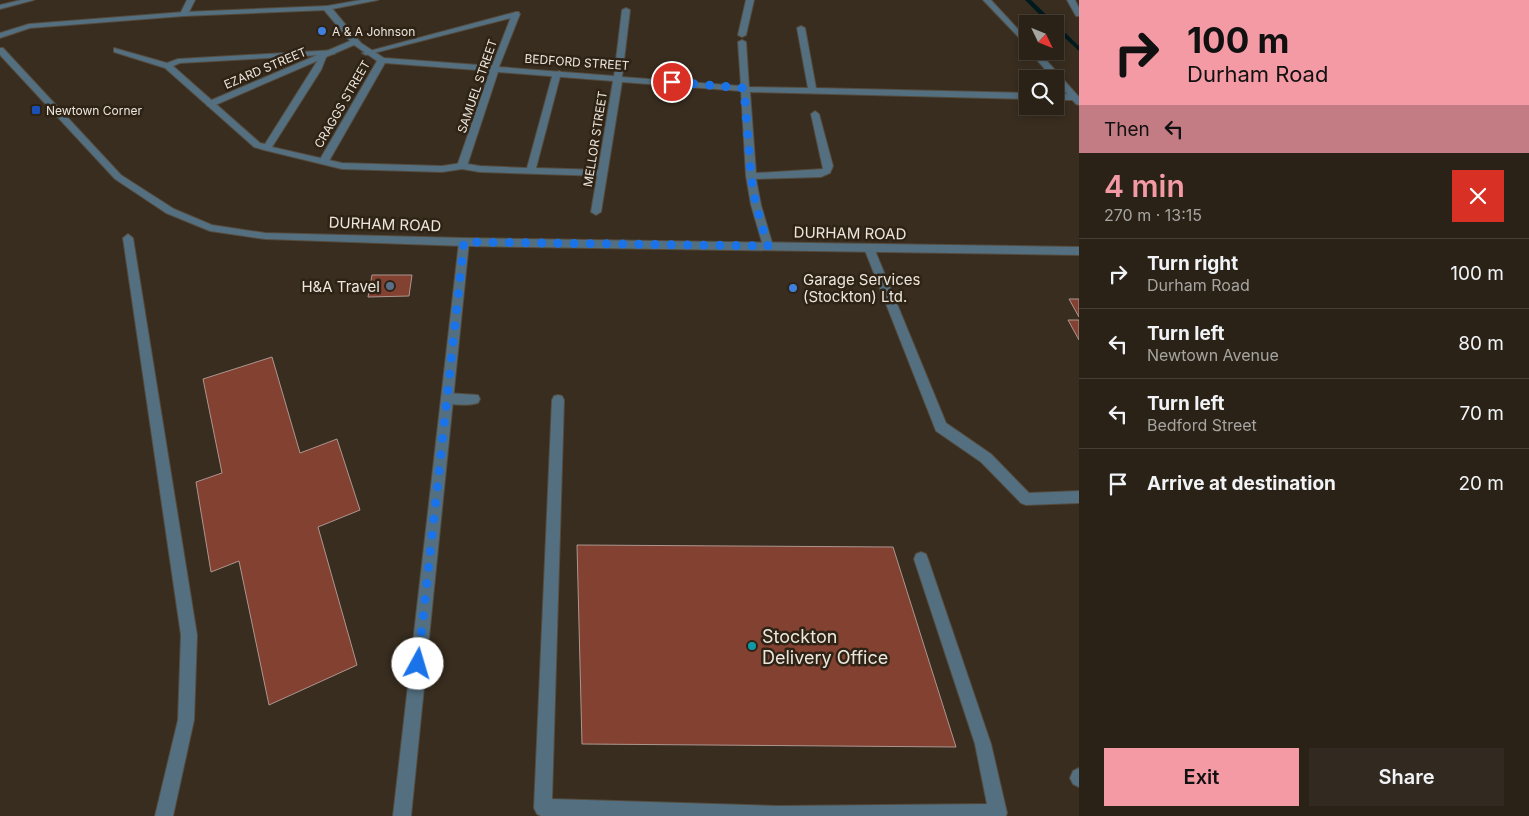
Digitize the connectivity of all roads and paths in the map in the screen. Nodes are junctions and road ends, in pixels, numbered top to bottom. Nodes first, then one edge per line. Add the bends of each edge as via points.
1 (30, 0) edge
2 (191, 0) edge
3 (374, 0) edge
4 (750, 0) edge
5 (987, 0) edge
6 (1071, 0) edge
7 (0, 7) edge
8 (327, 8) junction
9 (626, 10) dead end
10 (184, 14) junction
11 (1079, 14) edge
12 (801, 28) dead end
13 (1019, 35) edge
14 (0, 36) edge
15 (355, 42) junction
16 (0, 50) edge
17 (117, 50) dead end
18 (366, 53) junction
19 (328, 54) junction
20 (382, 60) junction
21 (1041, 60) edge
22 (168, 66) junction
23 (495, 68) junction
24 (557, 73) junction
25 (618, 78) junction
26 (744, 88) junction
27 (813, 92) junction
28 (1019, 96) edge
29 (1064, 98) edge
30 (1077, 100) edge
31 (210, 104) junction
32 (815, 114) dead end
33 (268, 148) junction
34 (324, 161) junction
35 (462, 166) junction
36 (531, 171) junction
37 (602, 173) junction
38 (751, 176) junction
39 (596, 212) dead end
40 (128, 238) dead end
41 (464, 242) junction
42 (768, 246) junction
43 (869, 248) junction
44 (1079, 251) edge
45 (447, 398) junction
46 (474, 399) dead end
47 (558, 400) dead end
48 (1079, 497) edge
49 (921, 559) dead end
50 (164, 816) edge
51 (402, 816) edge
52 (778, 816) edge

1 - 7 street
2 - 10 street
3 - 8 street
4 - 26 street via 742,39
5 - 13 street
6 - 11 street
8 - 10 street
8 - 15 street, BEDFORD STREET
9 - 25 street, MELLOR STREET
10 - 14 street via 29,26
12 - 27 street
15 - 18 street, BEDFORD STREET
15 - 19 street, EZARD STREET
16 - 41 street, DURHAM ROAD via 118,177 170,211 210,228 265,236
17 - 22 street
18 - 20 street, BEDFORD STREET
18 - 23 street, SAMUEL STREET via 516,14
19 - 22 street via 178,60
19 - 31 street, EZARD STREET
19 - 33 street
20 - 23 street, BEDFORD STREET
20 - 34 street, CRAGGS STREET
21 - 30 street
22 - 31 street
23 - 24 street, BEDFORD STREET
23 - 35 street, SAMUEL STREET
24 - 25 street, BEDFORD STREET
24 - 36 street
25 - 26 street, BEDFORD STREET
25 - 37 street, MELLOR STREET
26 - 27 street, BEDFORD STREET
26 - 38 street
27 - 28 street, BEDFORD STREET
29 - 30 street
31 - 33 street via 258,145
32 - 38 street via 827,171 821,174
33 - 34 street
34 - 35 street via 342,166 442,169
35 - 36 street
36 - 37 street
37 - 39 street, MELLOR STREET
38 - 42 street
40 - 50 street via 190,635 186,720
41 - 42 street, DURHAM ROAD
41 - 45 street
42 - 43 street, DURHAM ROAD
43 - 44 street, DURHAM ROAD
43 - 48 street via 941,427 986,458 1026,499
45 - 46 street
45 - 51 street
47 - 52 street via 542,808
49 - 52 street via 984,744 998,813

